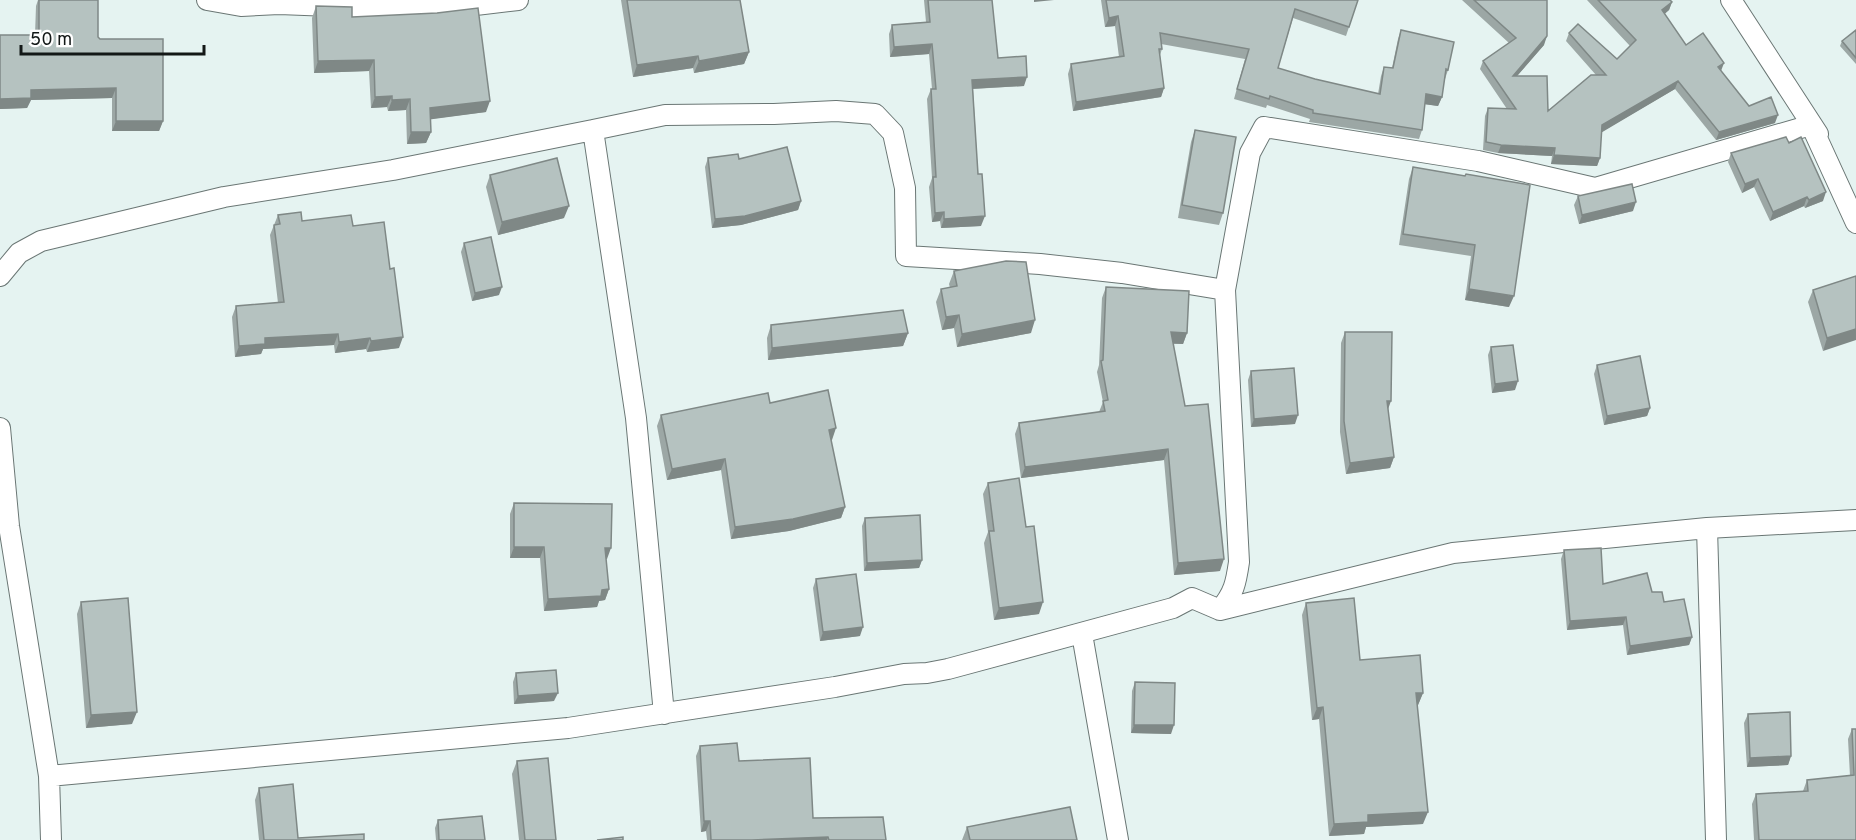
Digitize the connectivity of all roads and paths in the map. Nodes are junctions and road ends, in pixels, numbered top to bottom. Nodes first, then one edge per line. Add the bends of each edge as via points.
1 (207, 0) edge
2 (518, 0) edge
3 (1731, 0) edge
4 (1812, 124) junction
5 (593, 130) junction
6 (1856, 195) edge
7 (1856, 223) edge
8 (0, 276) edge
9 (1225, 290) junction
10 (0, 428) edge
11 (1856, 520) edge
12 (5, 526) edge
13 (1707, 528) junction
14 (1220, 610) junction
15 (1082, 634) junction
16 (664, 714) junction
17 (49, 776) junction
18 (51, 840) edge
19 (1118, 840) edge
20 (1716, 840) edge

1 - 2 street via 241,6 434,10
3 - 4 street
4 - 6 street
4 - 7 street
4 - 9 street via 1595,188 1478,161 1264,127 1250,153
5 - 8 street via 393,170 224,197 41,241 19,253
5 - 9 street via 666,115 836,111 874,114 893,133 904,188 906,256 1040,264
5 - 16 street via 636,418
9 - 14 street via 1239,562 1232,595
10 - 12 street
11 - 13 street
12 - 17 street
13 - 14 street via 1453,554
13 - 20 street
14 - 15 street via 1192,598 1173,608
15 - 16 street via 927,673
15 - 19 street
16 - 17 street via 568,728
17 - 18 street

